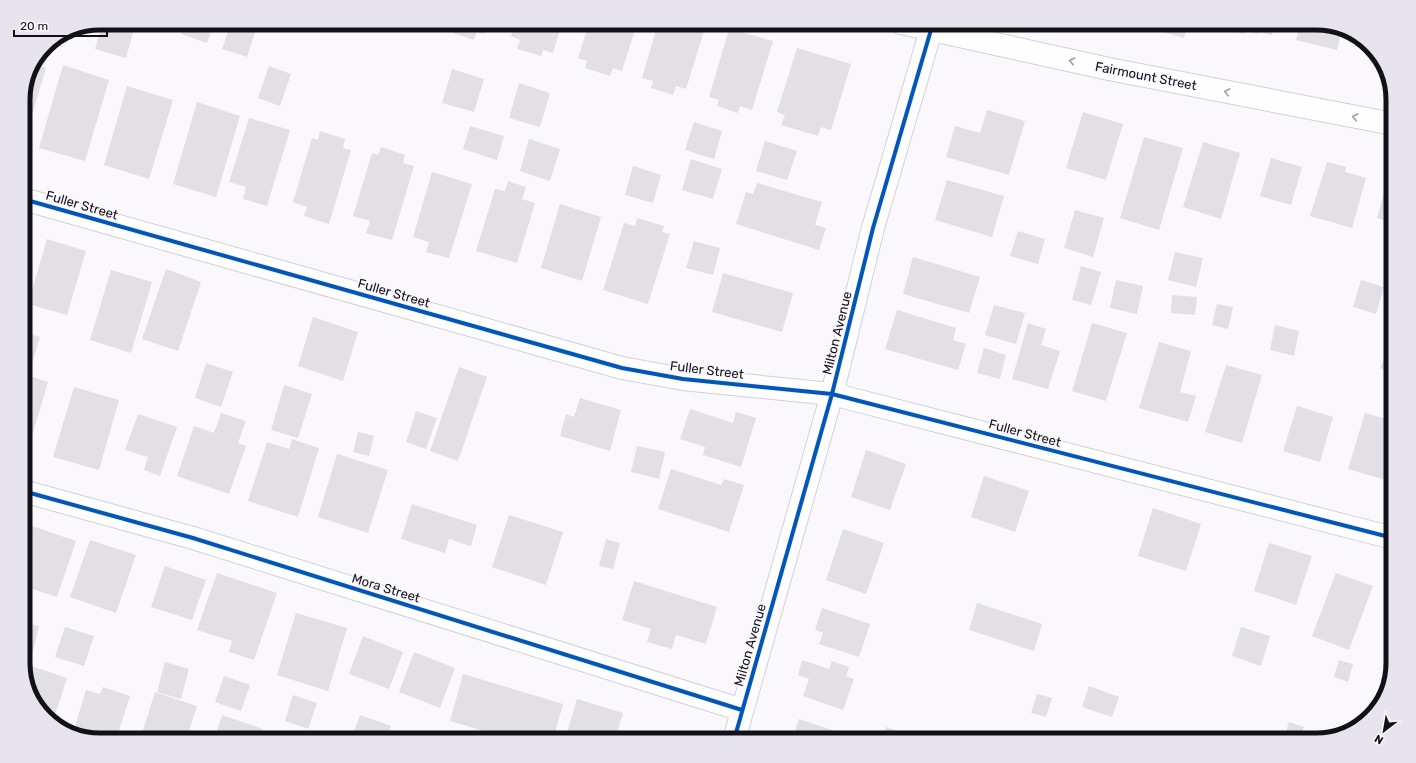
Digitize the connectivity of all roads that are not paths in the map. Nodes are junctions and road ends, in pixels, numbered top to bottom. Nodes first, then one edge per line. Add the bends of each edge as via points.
1 (931, 30) edge
2 (948, 30) edge
3 (1386, 123) edge
4 (30, 201) edge
5 (832, 394) junction
6 (30, 493) edge
7 (1386, 536) edge
8 (742, 710) junction
9 (736, 733) edge

1 - 5 street, Milton Avenue via 873,228
3 -> 2 street, Fairmount Street via 1109,69
4 - 5 street, Fuller Street via 622,368 683,379
5 - 7 street, Fuller Street
5 - 8 street, Milton Avenue
6 - 8 street, Mora Street via 193,538
8 - 9 street, Milton Avenue

